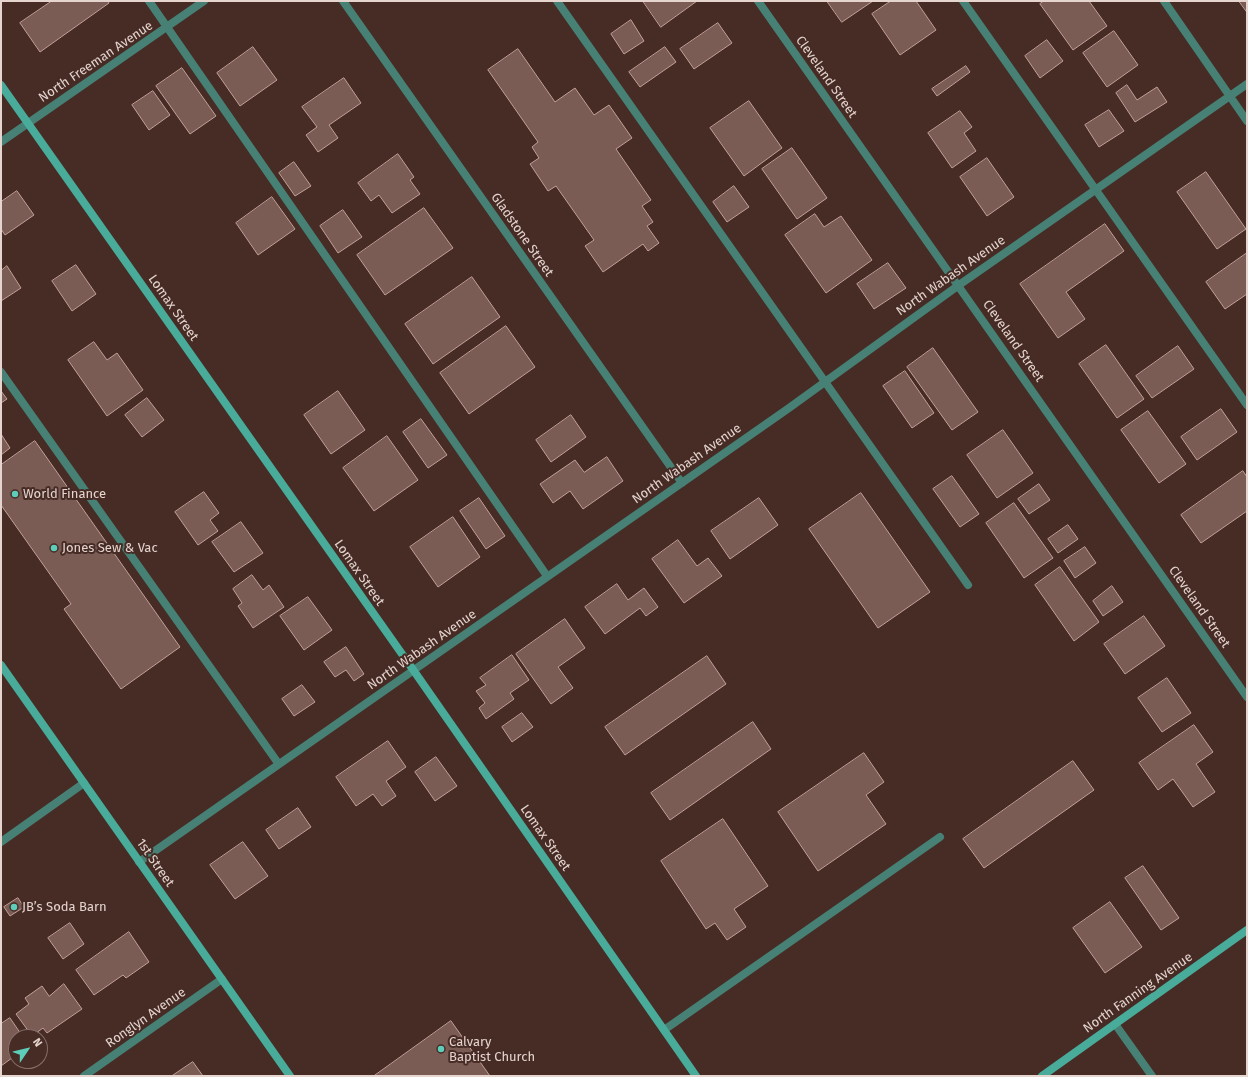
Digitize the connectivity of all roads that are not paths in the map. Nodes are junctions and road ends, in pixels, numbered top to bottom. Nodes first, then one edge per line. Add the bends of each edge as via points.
1 (149, 1) edge
2 (204, 1) edge
3 (343, 1) edge
4 (557, 1) edge
5 (758, 1) edge
6 (963, 1) edge
7 (1164, 1) edge
8 (168, 27) junction
9 (1247, 84) edge
10 (1, 85) edge
11 (1229, 95) junction
12 (1247, 121) edge
13 (27, 123) junction
14 (1, 142) edge
15 (1095, 190) junction
16 (959, 285) junction
17 (1, 372) edge
18 (825, 382) junction
19 (1247, 405) edge
20 (682, 483) junction
21 (547, 576) junction
22 (968, 585) dead end
23 (1, 665) edge
24 (414, 671) junction
25 (1247, 697) edge
26 (278, 763) junction
27 (84, 782) junction
28 (940, 837) dead end
29 (1, 842) edge
30 (139, 862) junction
31 (1247, 930) edge
32 (222, 979) junction
33 (1116, 1024) junction
34 (664, 1030) junction
35 (84, 1076) edge
36 (290, 1076) edge
37 (696, 1076) edge
38 (1042, 1076) edge
39 (1152, 1076) edge

1 - 8 street
2 - 8 street, North Freeman Avenue
3 - 20 street, Gladstone Street
4 - 18 street
5 - 16 street, Cleveland Street
6 - 15 street
7 - 11 street
8 - 13 street, North Freeman Avenue
8 - 21 street
9 - 11 street, North Wabash Avenue
10 - 13 main road, Lomax Street
11 - 12 street
11 - 15 street, North Wabash Avenue
13 - 14 street, North Freeman Avenue
13 - 24 main road, Lomax Street
15 - 16 street, North Wabash Avenue
15 - 19 street
16 - 18 street, North Wabash Avenue
16 - 25 street, Cleveland Street
17 - 26 street
18 - 20 street, North Wabash Avenue
18 - 22 street
20 - 21 street, North Wabash Avenue
21 - 24 street, North Wabash Avenue
23 - 27 main road, 1st Street
24 - 26 street, North Wabash Avenue
24 - 34 main road, Lomax Street
26 - 30 street, North Wabash Avenue
27 - 29 street
27 - 30 main road, 1st Street
28 - 34 street
30 - 32 main road, 1st Street
31 - 33 main road, North Fanning Avenue
32 - 35 street, Ronglyn Avenue
32 - 36 main road, 1st Street
33 - 38 main road, North Fanning Avenue
33 - 39 street
34 - 37 main road, Lomax Street

